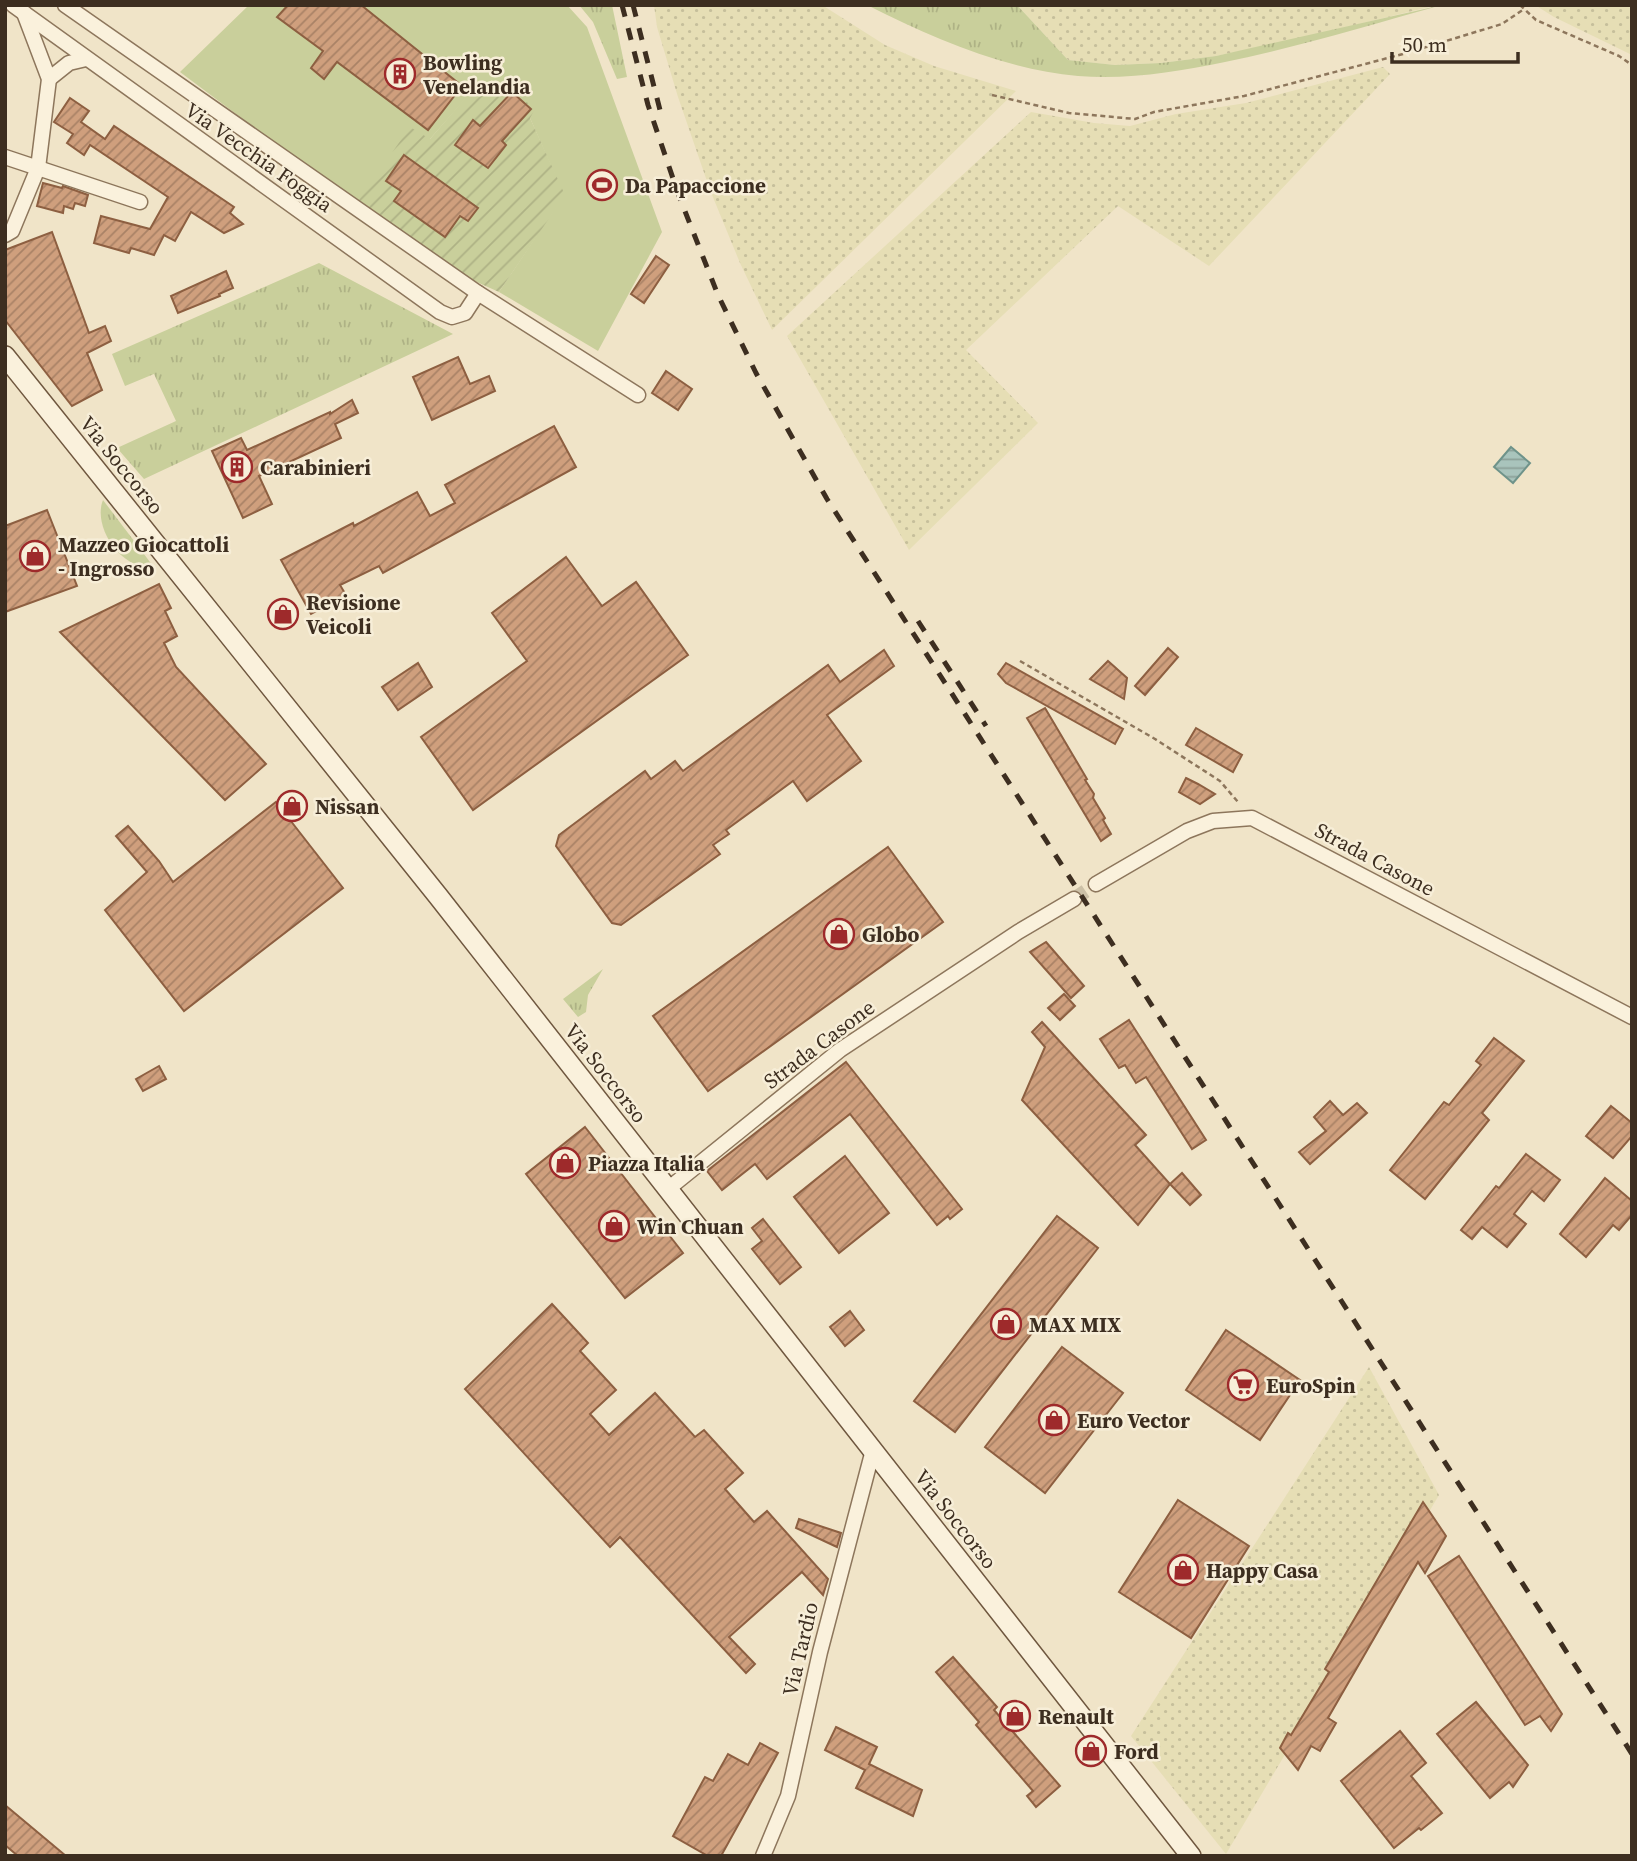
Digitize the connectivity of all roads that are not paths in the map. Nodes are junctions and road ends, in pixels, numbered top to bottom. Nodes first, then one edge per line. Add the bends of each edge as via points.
1 (65, 5) edge
2 (19, 7) edge
3 (86, 60) junction
4 (49, 79) junction
5 (5, 157) edge
6 (38, 168) junction
7 (140, 202) dead end
8 (5, 235) edge
9 (478, 293) junction
10 (5, 356) edge
11 (638, 395) dead end
12 (1096, 884) tunnel mouth
13 (1074, 899) tunnel mouth
14 (1632, 1017) edge
15 (668, 1189) junction
16 (873, 1450) junction
17 (763, 1856) edge
18 (1191, 1856) edge

1 - 9 street, Via Vecchia Foggia
2 - 3 street, Via Vecchia Foggia
2 - 4 street
3 - 4 street via 69,63
3 - 9 street, Via Vecchia Foggia via 440,312 453,317 465,313
4 - 6 street
5 - 6 street
6 - 7 street
6 - 8 street via 12,231
9 - 11 street, Via Vecchia Foggia
10 - 15 main road, Via Soccorso
12 - 14 street, Strada Casone via 1187,831 1213,821 1252,818
13 - 15 street, Strada Casone via 840,1050
15 - 16 main road, Via Soccorso
16 - 17 street, Via Tardio via 788,1796
16 - 18 main road, Via Soccorso

